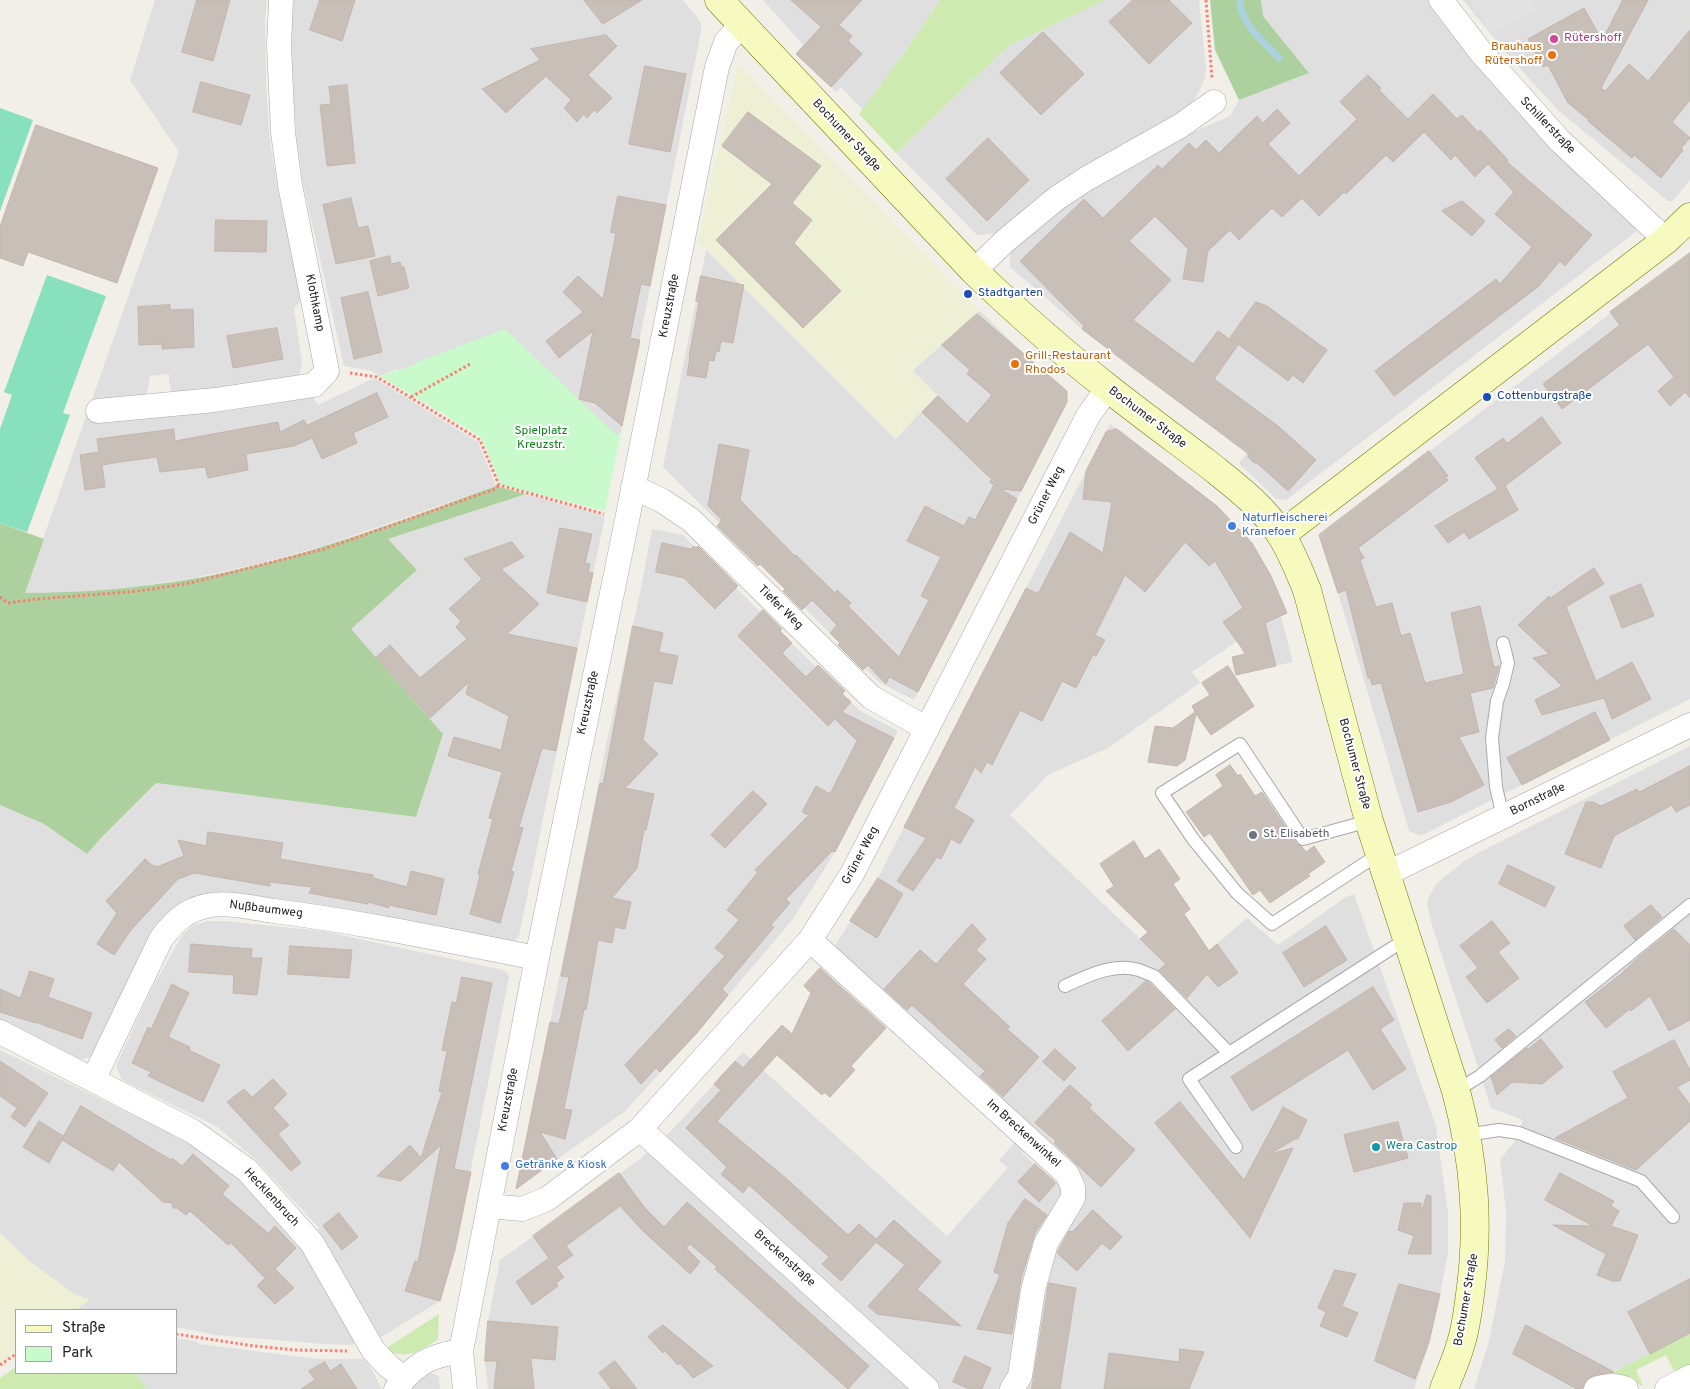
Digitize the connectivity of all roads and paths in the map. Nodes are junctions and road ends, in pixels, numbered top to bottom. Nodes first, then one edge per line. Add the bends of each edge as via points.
1 (281, 0) edge
2 (719, 0) edge
3 (1206, 0) edge
4 (1441, 0) edge
5 (741, 25) junction
6 (1214, 102) joint
7 (1690, 217) edge
8 (1666, 240) junction
9 (974, 271) junction
10 (472, 363) dead end
11 (327, 371) junction
12 (1108, 388) junction
13 (411, 398) junction
14 (98, 411) dead end
15 (499, 485) junction
16 (634, 487) junction
17 (627, 520) junction
18 (1281, 535) junction
19 (0, 597) edge
20 (1503, 643) dead end
21 (1690, 725) edge
22 (927, 729) junction
23 (1503, 817) junction
24 (1369, 821) junction
25 (1383, 864) junction
26 (1690, 905) edge
27 (1406, 939) junction
28 (810, 940) junction
29 (536, 958) junction
30 (1065, 986) dead end
31 (0, 1032) edge
32 (1229, 1053) junction
33 (93, 1080) junction
34 (1456, 1091) junction
35 (640, 1129) junction
36 (1466, 1134) junction
37 (1236, 1147) dead end
38 (489, 1206) junction
39 (1673, 1217) dead end
40 (178, 1334) edge
41 (373, 1350) junction
42 (461, 1351) junction
43 (15, 1355) edge
44 (0, 1365) edge
45 (1690, 1377) edge
46 (400, 1384) edge
47 (465, 1389) edge
48 (927, 1389) edge
49 (1012, 1389) edge
50 (1444, 1389) edge
51 (1596, 1389) edge
52 (1626, 1389) edge
53 (1667, 1389) edge

1 - 11 street, Klothkamp via 278,46 283,132 290,185
2 - 5 main road, Bochumer Straße
3 - 6 path
4 - 8 street, Schillerstraße via 1480,51 1560,141
5 - 9 main road, Bochumer Straße
5 - 16 street, Kreuzstraße via 726,42 718,67
6 - 9 street via 1180,126 1057,198
7 - 8 main road
8 - 18 main road
9 - 12 main road, Bochumer Straße
10 - 13 path
11 - 13 path via 377,377
11 - 14 street via 314,385 215,400
12 - 18 main road, Bochumer Straße via 1241,490
12 - 22 street, Grüner Weg via 1088,416
13 - 15 path via 480,440
15 - 17 path
15 - 19 path via 425,515 324,549 190,582 139,591 8,603
16 - 17 street, Kreuzstraße
16 - 22 street, Tiefer Weg via 691,520 871,697
17 - 29 street, Kreuzstraße
18 - 24 main road, Bochumer Straße via 1307,590
20 - 23 lane via 1508,663 1497,701 1492,738 1496,787
21 - 23 street, Bornstraße
22 - 28 street, Grüner Weg via 852,874
23 - 25 street, Bornstraße
24 - 25 main road, Bochumer Straße
24 - 25 lane via 1303,839 1240,744 1162,793 1193,839 1237,892 1272,924
25 - 27 main road, Bochumer Straße
26 - 34 lane via 1480,1076
27 - 32 lane
27 - 34 main road, Bochumer Straße
28 - 35 street, Grüner Weg
28 - 49 street, Im Breckenwinkel via 1071,1180 1073,1198 1046,1243 1033,1290 1020,1376
29 - 33 street, Nußbaumweg via 323,917 224,905 206,906 188,912 173,923 161,939
29 - 38 street, Kreuzstraße
30 - 32 lane via 1116,968 1138,969 1154,976
31 - 33 street, Hecklenbruch
32 - 37 lane via 1189,1079
33 - 41 street, Hecklenbruch via 192,1131 247,1170 312,1243
34 - 36 main road, Bochumer Straße
35 - 38 street, Grüner Weg via 547,1198 522,1209
35 - 48 street, Breckenstraße
36 - 39 lane via 1499,1130 1519,1133 1642,1181
36 - 50 main road, Bochumer Straße via 1476,1220 1474,1266 1461,1346
38 - 42 street, Kreuzstraße
40 - 41 path via 295,1350
41 - 46 street, Hecklenbruch
42 - 46 street, Hecklenbruch via 418,1364
42 - 47 street, Kreuzstraße
43 - 44 path
45 - 53 street
51 - 52 street via 1605,1386

